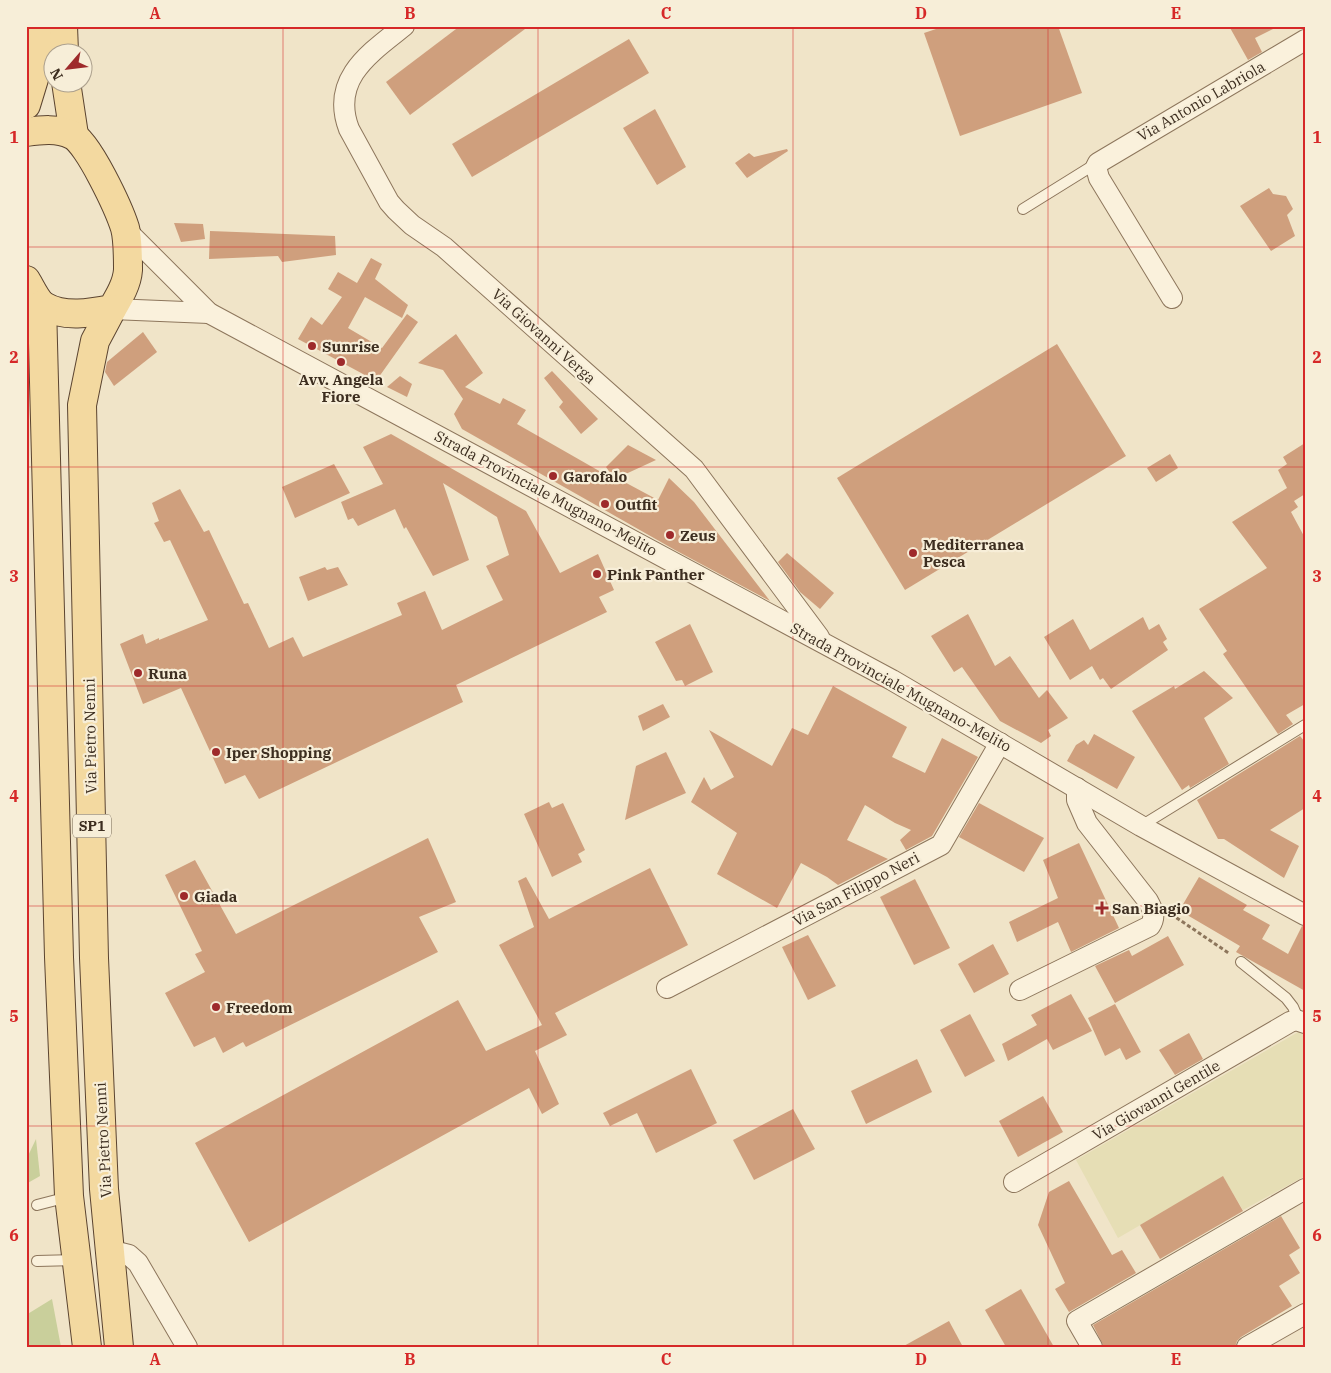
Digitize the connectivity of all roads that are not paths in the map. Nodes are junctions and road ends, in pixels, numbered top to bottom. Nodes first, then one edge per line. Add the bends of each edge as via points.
1 (36, 26) edge
2 (64, 26) edge
3 (404, 26) edge
4 (1305, 40) edge
5 (64, 42) edge
6 (68, 92) edge
7 (26, 105) edge
8 (26, 132) edge
9 (74, 135) junction
10 (1098, 163) junction
11 (1023, 209) dead end
12 (125, 229) junction
13 (26, 280) edge
14 (1172, 298) dead end
15 (42, 305) junction
16 (112, 309) junction
17 (209, 313) junction
18 (823, 642) junction
19 (1305, 725) edge
20 (1000, 743) junction
21 (1077, 788) junction
22 (1141, 826) junction
23 (1305, 915) edge
24 (1241, 962) road end
25 (667, 988) dead end
26 (1020, 990) dead end
27 (1302, 1022) edge
28 (1014, 1182) dead end
29 (1305, 1189) edge
30 (69, 1196) junction
31 (37, 1206) dead end
32 (109, 1250) junction
33 (77, 1260) junction
34 (37, 1261) dead end
35 (1305, 1314) edge
36 (87, 1347) edge
37 (119, 1347) edge
38 (187, 1347) edge
39 (1092, 1347) edge
40 (1247, 1347) edge

1 - 7 main road via 37,69
2 - 5 main road
3 - 18 street, Via Giovanni Verga via 354,71 344,105 349,129 390,202 404,218 444,247 694,468
4 - 10 street, Via Antonio Labriola
6 - 9 main road
8 - 9 main road via 60,131
9 - 12 main road via 89,152
10 - 11 lane, Via Antonio Labriola
10 - 14 street via 1098,178
12 - 16 main road, Via Pietro Nenni via 128,271 124,288
12 - 17 street, Strada Provinciale Mugnano-Melito
13 - 15 main road
15 - 16 main road via 62,312 88,314
15 - 30 main road, SP1 via 59,957
16 - 17 street, Strada Provinciale Mugnano-Melito
16 - 32 main road, Via Pietro Nenni / SP1 via 95,341 82,405 94,958
17 - 18 street, Strada Provinciale Mugnano-Melito
18 - 20 street, Strada Provinciale Mugnano-Melito
19 - 22 lane
20 - 21 street, Strada Provinciale Mugnano-Melito
20 - 25 street, Via San Filippo Neri via 941,845
21 - 22 street, Strada Provinciale Mugnano-Melito
21 - 26 street via 1077,800 1087,822 1148,901 1153,910 1153,921 1150,926
22 - 23 street, Strada Provinciale Mugnano-Melito
24 - 27 lane, Via Giovanni Gentile via 1286,998
27 - 28 street, Via Giovanni Gentile via 1290,1022
29 - 39 street via 1077,1321
30 - 31 lane
30 - 33 main road, SP1
32 - 37 main road, Via Pietro Nenni / SP1
32 - 38 street via 129,1255 138,1263
33 - 34 lane
33 - 36 main road, SP1
35 - 40 street

